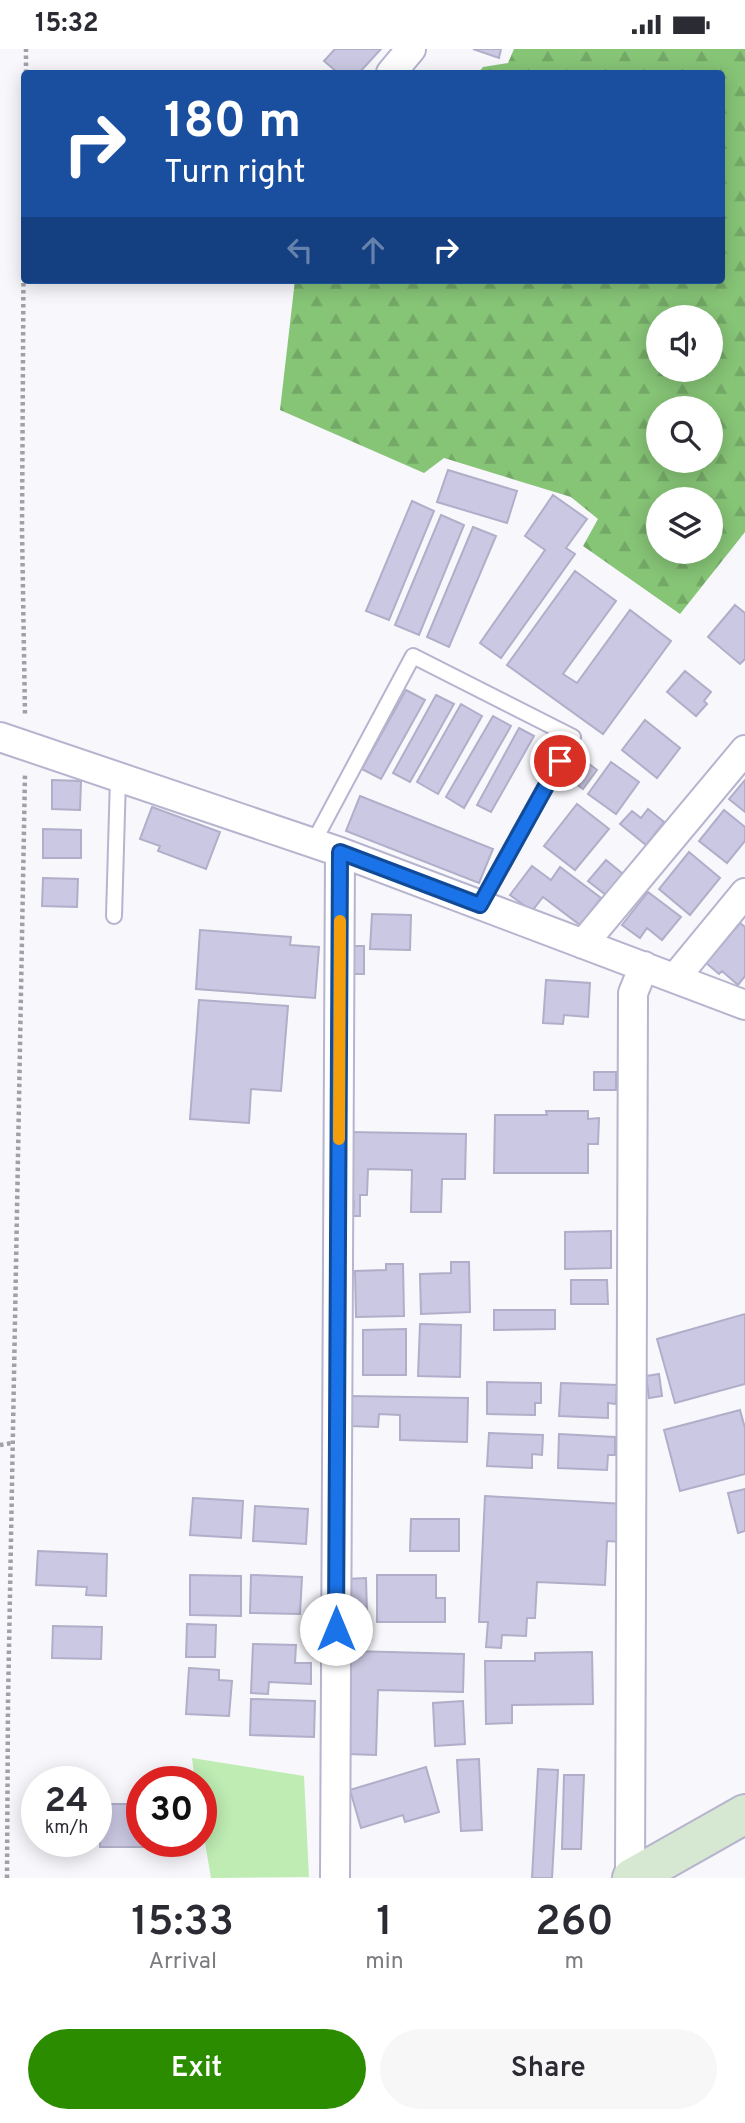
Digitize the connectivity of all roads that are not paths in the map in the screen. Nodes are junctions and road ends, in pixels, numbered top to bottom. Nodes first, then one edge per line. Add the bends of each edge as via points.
1 (411, 49) edge
2 (394, 70) edge
3 (13, 742) edge
4 (745, 750) edge
5 (118, 778) junction
6 (313, 843) junction
7 (340, 852) junction
8 (745, 893) edge
9 (480, 905) junction
10 (114, 916) dead end
11 (583, 944) junction
12 (644, 967) junction
13 (675, 978) junction
14 (745, 1005) edge
15 (745, 1814) edge
16 (335, 1878) edge
17 (631, 1878) edge

1 - 2 street
3 - 5 street
4 - 11 street
5 - 6 street
5 - 10 lane
6 - 7 street
6 - 9 lane via 413,656 573,737
7 - 9 street
7 - 16 street
8 - 13 street
9 - 11 street
11 - 12 street
12 - 13 street
12 - 17 street via 633,993
13 - 14 street
15 - 17 main road

